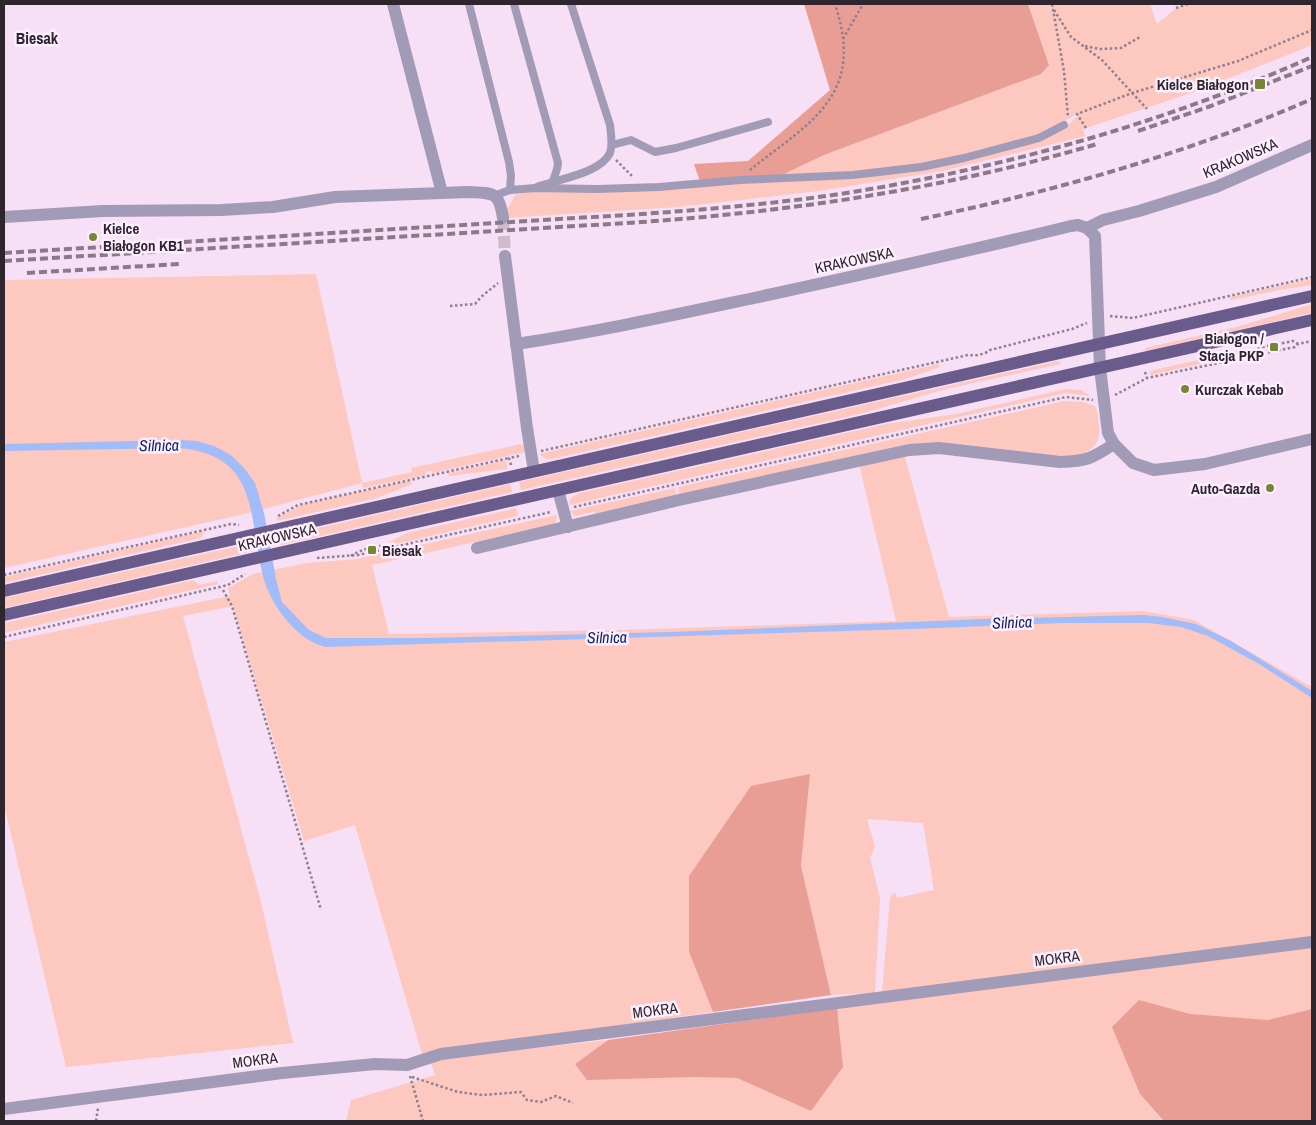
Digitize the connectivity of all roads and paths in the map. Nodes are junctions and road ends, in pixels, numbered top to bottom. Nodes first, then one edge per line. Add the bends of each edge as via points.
1 (393, 4) edge
2 (469, 4) edge
3 (514, 4) edge
4 (572, 4) edge
5 (835, 4) edge
6 (864, 4) edge
7 (1052, 4) edge
8 (1188, 4) edge
9 (1176, 8) dead end
10 (1054, 10) junction
11 (1312, 30) edge
12 (1140, 37) dead end
13 (842, 40) junction
14 (1082, 45) junction
15 (1132, 93) junction
16 (1147, 109) dead end
17 (768, 122) dead end
18 (1064, 124) joint
19 (1086, 128) dead end
20 (1312, 145) edge
21 (611, 149) junction
22 (740, 180) junction
23 (553, 181) junction
24 (535, 188) junction
25 (642, 188) junction
26 (510, 190) junction
27 (442, 193) junction
28 (496, 196) junction
29 (4, 217) edge
30 (503, 218) tunnel mouth
31 (1087, 228) junction
32 (505, 256) tunnel mouth
33 (1312, 277) edge
34 (508, 278) junction
35 (1312, 296) edge
36 (450, 306) dead end
37 (1110, 316) dead end
38 (1133, 318) junction
39 (1312, 320) edge
40 (1090, 322) dead end
41 (1134, 323) dead end
42 (1312, 341) edge
43 (516, 344) junction
44 (1099, 344) junction
45 (1298, 344) junction
46 (1245, 357) junction
47 (1100, 368) junction
48 (1145, 372) dead end
49 (1147, 378) junction
50 (1111, 397) dead end
51 (1094, 400) dead end
52 (1312, 439) edge
53 (1114, 444) junction
54 (537, 452) dead end
55 (525, 454) dead end
56 (509, 458) junction
57 (512, 469) dead end
58 (534, 471) junction
59 (558, 490) junction
60 (570, 508) dead end
61 (557, 510) dead end
62 (522, 513) dead end
63 (523, 518) junction
64 (276, 523) junction
65 (568, 527) junction
66 (244, 530) junction
67 (477, 548) dead end
68 (320, 558) dead end
69 (247, 572) dead end
70 (4, 576) edge
71 (224, 590) dead end
72 (4, 591) edge
73 (4, 615) edge
74 (4, 637) edge
75 (320, 910) dead end
76 (1312, 942) edge
77 (409, 1070) junction
78 (573, 1103) dead end
79 (4, 1108) edge
80 (423, 1121) edge

1 - 27 street
2 - 26 lane via 509,162
3 - 23 lane via 558,163
4 - 21 lane via 610,125
5 - 13 path
6 - 13 path
7 - 10 path
8 - 9 path
10 - 14 path via 1071,37
10 - 18 path via 1067,99 1068,118
11 - 15 path via 1238,61
12 - 14 path via 1121,48 1100,49
13 - 22 path via 843,72 827,104 796,135
14 - 15 path via 1102,60
15 - 16 path
15 - 19 path via 1077,114
17 - 21 lane via 655,152 631,140
18 - 22 lane via 1039,138 939,164 853,175
20 - 31 street, KRAKOWSKA via 1216,187
21 - 23 lane via 598,166
21 - 25 path
22 - 25 lane
23 - 24 lane
24 - 25 lane
24 - 26 lane
26 - 28 lane
27 - 28 street via 488,192
27 - 29 street via 336,197 273,207 221,210 103,211
28 - 30 street
31 - 43 street, KRAKOWSKA via 1071,226 918,263 586,334
31 - 44 street via 1094,236
32 - 34 street
33 - 38 path
34 - 36 path via 496,284 475,304
34 - 43 street
35 - 44 main road, KRAKOWSKA
37 - 38 path
38 - 41 path
39 - 47 main road, KRAKOWSKA
40 - 54 path via 987,353
42 - 45 path
43 - 58 street
44 - 47 street
44 - 58 main road, KRAKOWSKA
45 - 46 path
45 - 46 path via 1293,341 1268,346 1250,351
46 - 49 path
47 - 53 street via 1108,433
47 - 59 main road, KRAKOWSKA
48 - 49 path
49 - 50 path
51 - 60 path via 1066,397
52 - 53 street via 1205,464 1154,470 1134,463
53 - 65 street via 1094,458 1060,462 939,448 909,450
55 - 56 path
56 - 57 path
56 - 64 path via 298,505
58 - 64 main road, KRAKOWSKA
59 - 65 street
59 - 73 main road, KRAKOWSKA
61 - 63 path
62 - 63 path
63 - 68 path via 395,547 387,545 351,556
64 - 66 main road, KRAKOWSKA
65 - 67 street
66 - 70 path via 231,524
66 - 72 main road, KRAKOWSKA
69 - 74 path via 228,585
71 - 75 path via 232,606
76 - 77 street, MOKRA via 451,1053
77 - 78 path via 458,1092 521,1092 527,1100 542,1102 556,1096
77 - 79 street, MOKRA via 375,1064
77 - 80 path

